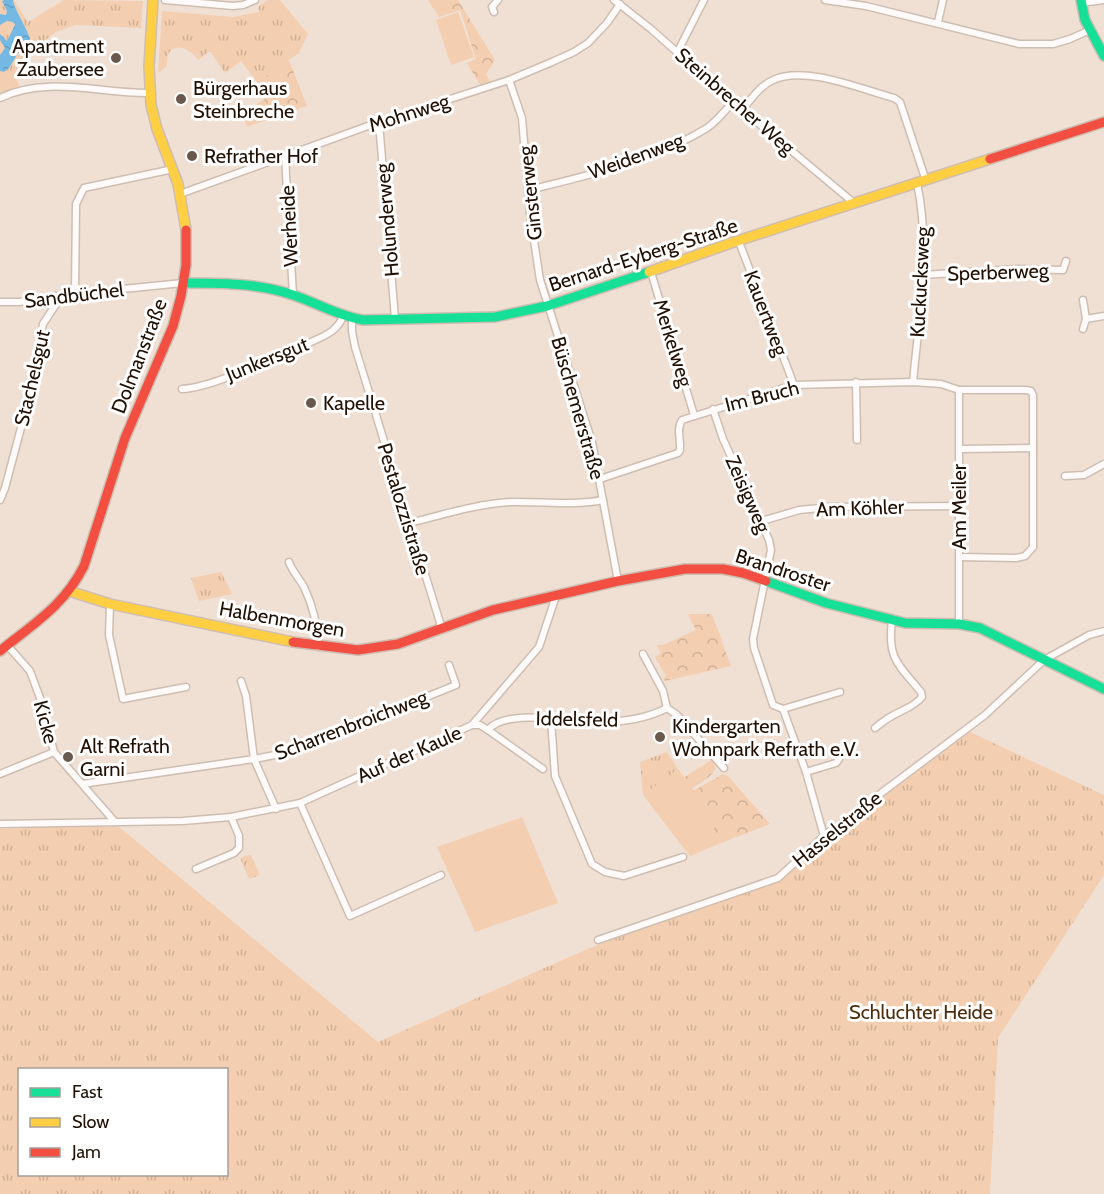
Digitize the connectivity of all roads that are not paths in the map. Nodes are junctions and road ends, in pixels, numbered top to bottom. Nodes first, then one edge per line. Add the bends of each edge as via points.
1 (153, 0) edge
2 (165, 0) edge
3 (255, 0) edge
4 (498, 0) edge
5 (704, 0) edge
6 (825, 0) edge
7 (943, 0) edge
8 (1104, 0) edge
9 (845, 1) edge
10 (617, 2) edge
11 (1081, 2) edge
12 (495, 12) dead end
13 (938, 22) junction
14 (1090, 30) junction
15 (678, 51) junction
16 (1104, 56) edge
17 (509, 80) junction
18 (150, 93) junction
19 (0, 98) edge
20 (733, 102) junction
21 (743, 109) junction
22 (379, 122) junction
23 (1104, 122) edge
24 (285, 156) junction
25 (173, 170) junction
26 (922, 182) junction
27 (529, 190) junction
28 (180, 194) junction
29 (855, 204) junction
30 (739, 242) junction
31 (1066, 261) dead end
32 (651, 272) junction
33 (923, 275) junction
34 (183, 283) junction
35 (75, 294) junction
36 (62, 295) junction
37 (293, 295) junction
38 (1083, 300) dead end
39 (0, 302) edge
40 (547, 306) junction
41 (1104, 316) edge
42 (348, 318) junction
43 (395, 319) junction
44 (1086, 319) junction
45 (1083, 329) dead end
46 (856, 382) junction
47 (913, 382) junction
48 (794, 385) junction
49 (182, 389) dead end
50 (959, 390) junction
51 (713, 409) junction
52 (694, 415) junction
53 (857, 440) dead end
54 (960, 448) junction
55 (1033, 448) junction
56 (1104, 464) edge
57 (1065, 476) dead end
58 (600, 479) junction
59 (0, 500) edge
60 (603, 500) junction
61 (959, 506) junction
62 (762, 521) junction
63 (409, 523) junction
64 (959, 557) junction
65 (289, 562) dead end
66 (618, 581) junction
67 (765, 581) junction
68 (69, 591) junction
69 (556, 596) junction
70 (110, 604) junction
71 (892, 620) junction
72 (959, 624) junction
73 (442, 629) junction
74 (1104, 631) edge
75 (2, 646) edge
76 (318, 647) junction
77 (643, 654) dead end
78 (1044, 660) junction
79 (449, 665) dead end
80 (241, 681) dead end
81 (186, 687) dead end
82 (1104, 688) edge
83 (840, 692) dead end
84 (667, 708) junction
85 (783, 709) junction
86 (551, 719) junction
87 (472, 725) junction
88 (875, 728) dead end
89 (488, 730) junction
90 (54, 752) junction
91 (254, 759) junction
92 (839, 759) dead end
93 (724, 768) dead end
94 (543, 769) dead end
95 (806, 772) junction
96 (0, 774) edge
97 (82, 784) junction
98 (300, 803) junction
99 (276, 809) junction
100 (231, 817) junction
101 (115, 822) junction
102 (0, 824) edge
103 (824, 836) junction
104 (682, 857) dead end
105 (196, 869) dead end
106 (441, 875) dead end
107 (598, 940) dead end

1 - 18 street, Dolmanstraße
2 - 3 street via 233,6
4 - 12 street via 492,7
5 - 15 street
6 - 9 street
7 - 13 street
8 - 11 street
9 - 13 street
10 - 15 street, Steinbrecher Weg
10 - 17 street, Mohnweg via 607,23 588,43
11 - 14 street
13 - 14 street via 1019,44 1037,45 1070,39
14 - 16 street
15 - 20 street, Steinbrecher Weg
17 - 22 street, Mohnweg
17 - 27 street, Ginsterweg via 522,118
18 - 19 street via 63,86 29,89
18 - 25 street, Dolmanstraße
20 - 21 street, Steinbrecher Weg
20 - 27 street, Weidenweg via 709,127 674,145 586,176
21 - 26 street, Kuckucksweg via 764,86 797,74 894,98 900,102
21 - 29 street, Steinbrecher Weg
22 - 24 street, Mohnweg
22 - 43 street, Holunderweg
23 - 26 street, Bernard-Eyberg-Straße
24 - 28 street, Mohnweg
24 - 37 street, Werheide
25 - 28 street, Dolmanstraße
25 - 35 street via 84,188 76,204
26 - 29 street, Bernard-Eyberg-Straße
26 - 33 street, Kuckucksweg
27 - 40 street, Ginsterweg
28 - 34 street, Dolmanstraße via 186,233
29 - 30 street, Bernard-Eyberg-Straße
30 - 32 street, Bernard-Eyberg-Straße
30 - 48 street, Kauertweg
31 - 33 street, Sperberweg via 1063,270
32 - 40 street, Bernard-Eyberg-Straße
32 - 52 street, Merkelweg
33 - 47 street, Kuckucksweg
34 - 35 street, Sandbüchel
34 - 37 street, Bernard-Eyberg-Straße via 256,285
34 - 68 street, Dolmanstraße via 170,336 123,444 83,567
35 - 36 street, Sandbüchel
36 - 39 street, Sandbüchel
36 - 59 street, Stachelsgut via 43,324 30,394
37 - 42 street, Bernard-Eyberg-Straße
38 - 44 street
40 - 43 street, Bernard-Eyberg-Straße via 495,317
40 - 58 street, Büschemerstraße via 592,442
41 - 44 street
42 - 43 street, Bernard-Eyberg-Straße
42 - 49 street, Junkersgut via 305,344 225,377
42 - 63 street, Pestalozzistraße
44 - 45 street
46 - 47 street, Im Bruch
46 - 48 street, Im Bruch
46 - 53 street
47 - 50 street, Im Bruch
48 - 51 street, Im Bruch
50 - 54 street, Am Meiler
50 - 55 street, Im Bruch via 1031,391
51 - 52 street, Im Bruch
51 - 62 street, Zeisigweg
52 - 58 street via 680,423 678,453
54 - 55 street
54 - 61 street, Am Meiler
55 - 64 street via 1034,542 1030,552 1016,558
56 - 57 street via 1084,475
58 - 60 street, Büschemerstraße
60 - 63 street via 584,504 494,503
60 - 66 street, Büschemerstraße
61 - 62 street, Am Köhler via 830,507 799,510
61 - 64 street, Am Meiler
62 - 67 street, Zeisigweg via 771,550
63 - 73 street, Pestalozzistraße
64 - 72 street, Am Meiler
65 - 76 street via 314,615
66 - 67 street, Brandroster via 705,567
66 - 69 street, Brandroster
67 - 71 street, Brandroster via 826,603
67 - 85 street, Zeisigweg via 754,648 773,705
68 - 70 street, Halbenmorgen
68 - 75 street, Dolmanstraße via 58,604
69 - 73 street, Halbenmorgen via 492,610
69 - 87 street, Auf der Kaule via 539,647
70 - 76 street, Halbenmorgen
70 - 81 street via 110,634 123,699
71 - 72 street, Brandroster via 917,625
71 - 88 street via 893,655 922,697
72 - 78 street, Brandroster via 980,628
73 - 76 street, Halbenmorgen via 380,648
74 - 78 street, Hasselstraße
75 - 90 street, Kicke via 30,671
77 - 84 street via 663,691
78 - 82 street, Brandroster
78 - 103 street, Hasselstraße via 985,715
79 - 91 street, Scharrenbroichweg via 456,685 290,752
80 - 91 street
83 - 85 street
84 - 86 street, Iddelsfeld via 618,722
84 - 93 street
85 - 95 street, Zeisigweg
86 - 89 street, Iddelsfeld via 506,720
86 - 104 street via 555,776 592,864 624,876
87 - 89 street via 480,724
87 - 98 street, Auf der Kaule
89 - 94 street
90 - 96 street
90 - 97 street, Kicke
91 - 97 street, Scharrenbroichweg
91 - 99 street
92 - 95 street
95 - 103 street, Zeisigweg
97 - 101 street, Kicke
98 - 99 street, Auf der Kaule
98 - 106 street via 350,916
99 - 100 street, Auf der Kaule
100 - 101 street, Auf der Kaule
100 - 105 street via 239,848
101 - 102 street, Auf der Kaule
103 - 107 street, Hasselstraße via 778,878

